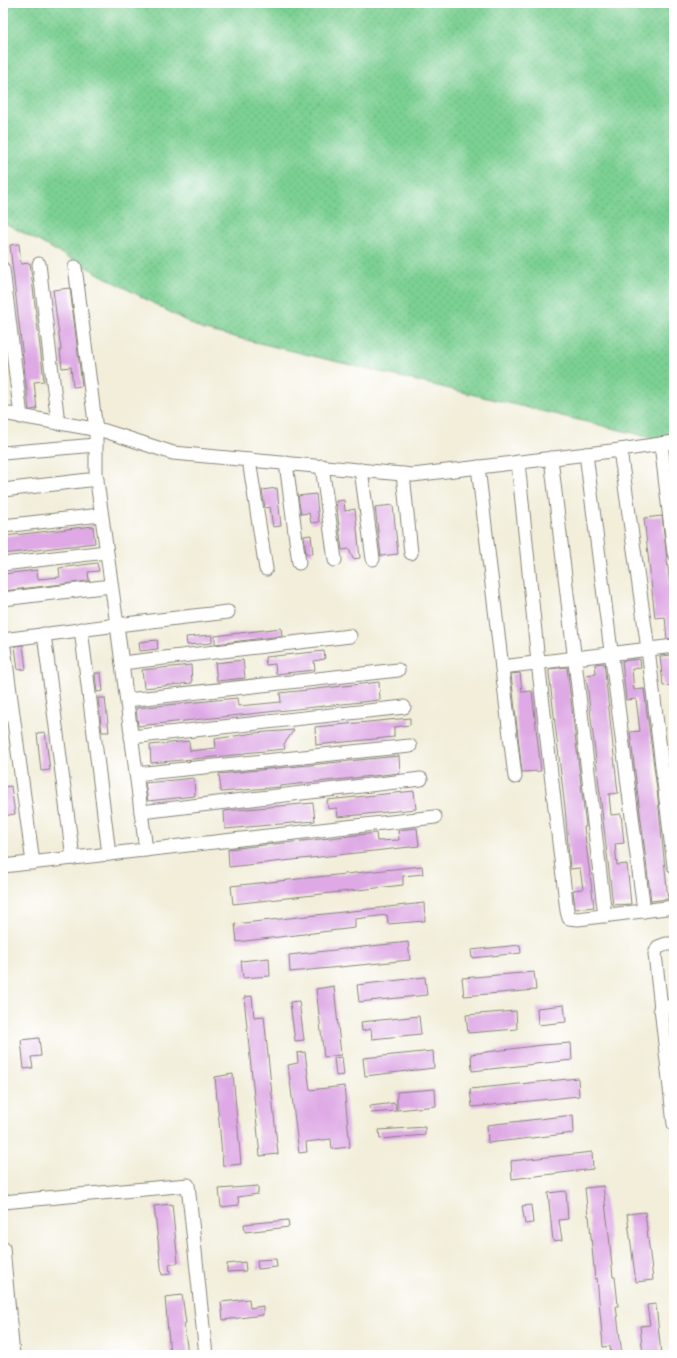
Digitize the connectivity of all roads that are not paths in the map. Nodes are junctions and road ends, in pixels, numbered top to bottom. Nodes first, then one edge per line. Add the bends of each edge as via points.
1 (39, 264) dead end
2 (75, 268) dead end
3 (3, 269) edge
4 (3, 413) edge
5 (21, 416) junction
6 (58, 423) junction
7 (96, 430) junction
8 (674, 442) edge
9 (661, 444) junction
10 (96, 445) junction
11 (620, 450) junction
12 (3, 453) edge
13 (586, 454) junction
14 (551, 458) junction
15 (249, 460) junction
16 (518, 462) junction
17 (286, 463) junction
18 (322, 466) junction
19 (478, 467) junction
20 (361, 470) junction
21 (403, 474) junction
22 (97, 479) junction
23 (3, 490) edge
24 (102, 515) junction
25 (3, 526) edge
26 (106, 552) junction
27 (411, 553) dead end
28 (674, 553) edge
29 (373, 559) dead end
30 (335, 560) dead end
31 (299, 563) dead end
32 (3, 564) edge
33 (266, 569) dead end
34 (111, 586) junction
35 (3, 599) edge
36 (228, 612) dead end
37 (117, 625) junction
38 (81, 629) junction
39 (44, 634) junction
40 (350, 636) dead end
41 (3, 640) edge
42 (674, 646) edge
43 (648, 649) junction
44 (611, 654) junction
45 (574, 658) junction
46 (538, 662) junction
47 (122, 663) junction
48 (502, 667) junction
49 (398, 670) dead end
50 (126, 700) junction
51 (404, 707) dead end
52 (131, 737) junction
53 (410, 746) dead end
54 (136, 774) junction
55 (515, 778) dead end
56 (421, 780) dead end
57 (141, 812) junction
58 (436, 817) dead end
59 (146, 850) junction
60 (110, 854) junction
61 (73, 858) junction
62 (33, 863) junction
63 (3, 866) edge
64 (674, 866) edge
65 (674, 907) edge
66 (644, 911) junction
67 (605, 916) junction
68 (674, 944) edge
69 (674, 1006) edge
70 (660, 1008) junction
71 (672, 1082) edge
72 (674, 1124) edge
73 (3, 1202) edge
74 (3, 1248) edge
75 (13, 1355) edge
76 (206, 1355) edge

1 - 6 street
2 - 7 street
3 - 5 street
4 - 5 street
5 - 6 street
6 - 7 street
7 - 10 street
7 - 15 street via 173,453
8 - 9 street
9 - 11 street
9 - 28 street
10 - 12 street
10 - 22 street
11 - 13 street
11 - 43 street
13 - 14 street
13 - 44 street
14 - 16 street
14 - 45 street
15 - 17 street
15 - 33 street
16 - 19 street
16 - 46 street
17 - 18 street
17 - 31 street
18 - 20 street
18 - 30 street
19 - 21 street
19 - 48 street
20 - 21 street
20 - 29 street
21 - 27 street
22 - 23 street
22 - 24 street
24 - 25 street
24 - 26 street
26 - 32 street
26 - 34 street
34 - 35 street
34 - 37 street
36 - 37 street
37 - 38 street
37 - 47 street
38 - 39 street
38 - 60 street
39 - 41 street
39 - 61 street
40 - 47 street
41 - 62 street
42 - 43 street
43 - 44 street
43 - 64 street
44 - 45 street
44 - 66 street
45 - 46 street
45 - 67 street
46 - 48 street
46 - 67 street via 566,911 569,918
47 - 50 street
48 - 55 street
49 - 50 street
50 - 52 street
51 - 52 street
52 - 54 street
53 - 54 street
54 - 57 street
56 - 57 street
57 - 59 street
58 - 59 street
59 - 60 street
60 - 61 street
61 - 62 street
62 - 63 street
65 - 66 street
66 - 67 street
68 - 70 street via 658,948 655,954
69 - 70 street
70 - 71 street
71 - 72 street
73 - 76 street via 188,1185
74 - 75 street

